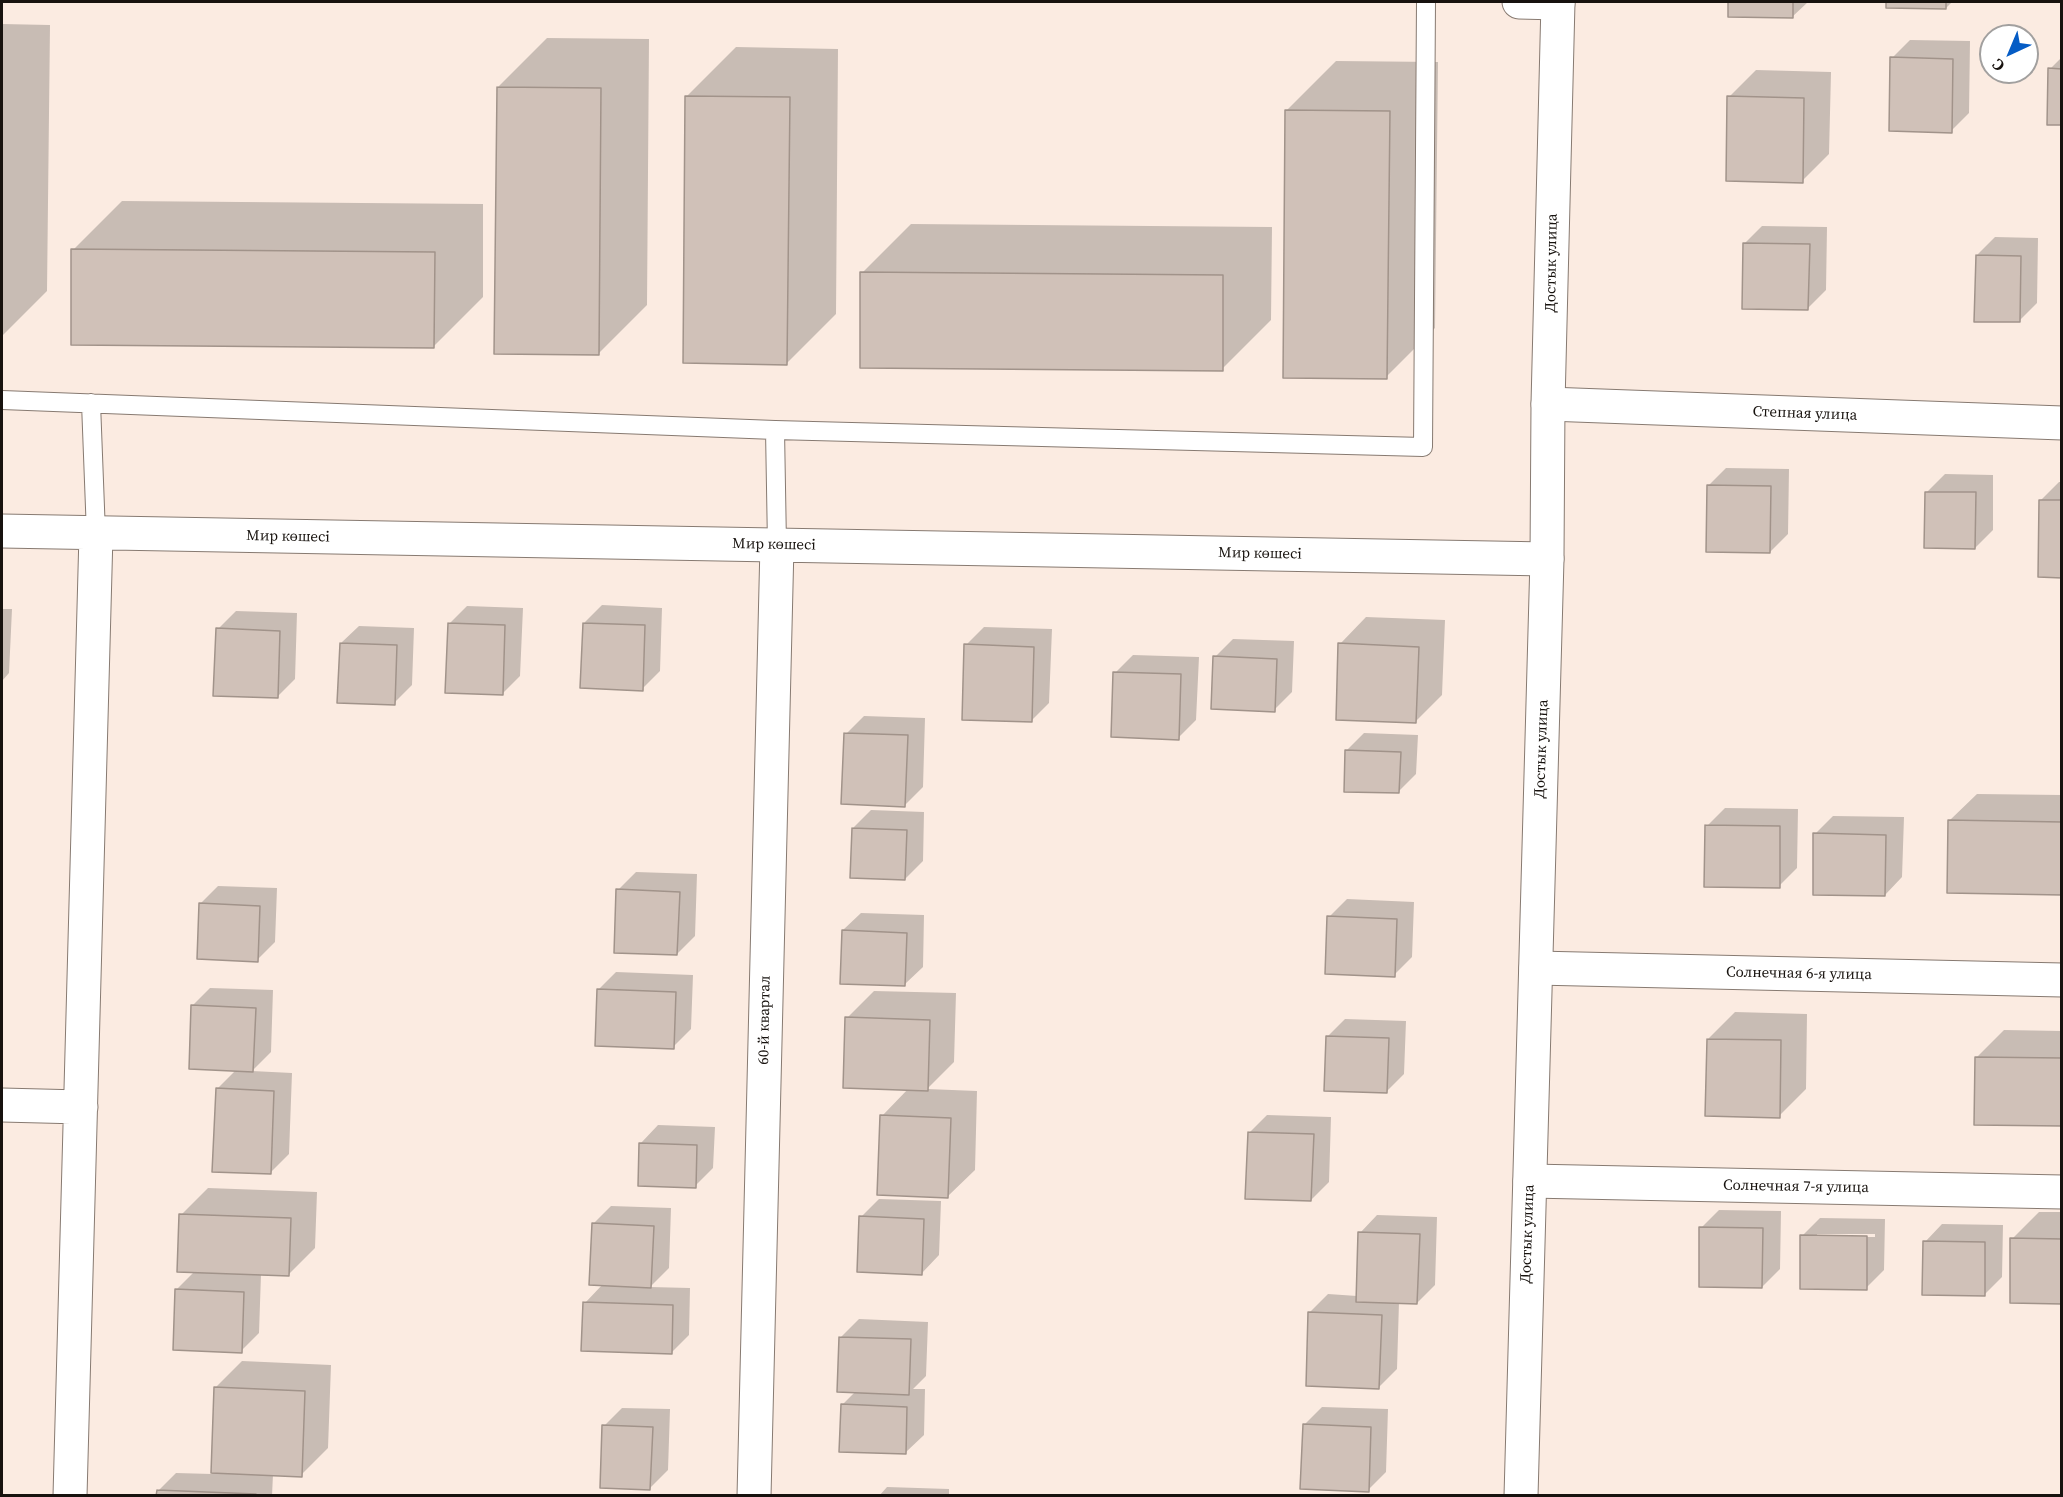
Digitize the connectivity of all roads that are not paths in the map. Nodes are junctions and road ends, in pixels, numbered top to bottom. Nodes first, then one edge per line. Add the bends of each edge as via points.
1 (1426, 2) edge
2 (1519, 2) edge
3 (1558, 2) edge
4 (2, 400) edge
5 (91, 403) junction
6 (1548, 404) junction
7 (2061, 423) edge
8 (775, 430) junction
9 (2, 531) edge
10 (96, 534) junction
11 (777, 546) junction
12 (1547, 559) junction
13 (1536, 968) junction
14 (2061, 980) edge
15 (2, 1105) edge
16 (81, 1107) junction
17 (1530, 1181) junction
18 (2061, 1192) edge
19 (70, 1496) edge
20 (754, 1496) edge
21 (1521, 1496) edge

1 - 8 lane via 1423,447
2 - 3 street
3 - 6 street, Достык улица
4 - 5 lane
5 - 8 lane
5 - 10 lane
6 - 7 street, Степная улица
6 - 12 street, Достык улица
8 - 11 lane
9 - 10 street, Мир көшесі
10 - 11 street, Мир көшесі
10 - 16 street
11 - 12 street, Мир көшесі
11 - 20 street, 60-й квартал
12 - 13 street, Достык улица
13 - 14 street, Солнечная 6-я улица
13 - 17 street, Достык улица
15 - 16 street
16 - 19 street
17 - 18 street, Солнечная 7-я улица
17 - 21 street, Достык улица

